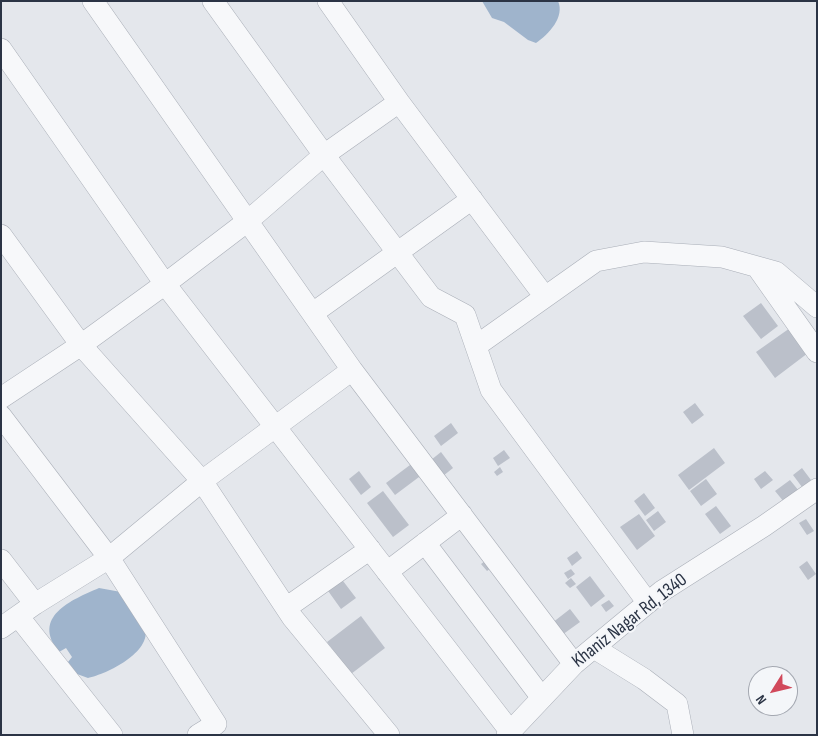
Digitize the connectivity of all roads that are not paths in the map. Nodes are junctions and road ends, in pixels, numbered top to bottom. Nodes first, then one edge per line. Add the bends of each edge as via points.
1 (93, 1) edge
2 (213, 1) edge
3 (328, 1) edge
4 (1, 49) edge
5 (399, 102) junction
6 (324, 155) junction
7 (472, 200) junction
8 (249, 220) junction
9 (1, 235) edge
10 (398, 253) junction
11 (757, 267) junction
12 (166, 284) junction
13 (545, 297) junction
14 (817, 307) edge
15 (313, 313) junction
16 (81, 345) junction
17 (476, 346) junction
18 (817, 352) edge
19 (352, 370) junction
20 (1, 398) edge
21 (1, 416) edge
22 (275, 427) junction
23 (202, 480) junction
24 (817, 489) edge
25 (462, 515) junction
26 (425, 543) junction
27 (370, 550) junction
28 (109, 558) junction
29 (1, 560) edge
30 (387, 572) junction
31 (648, 603) junction
32 (35, 604) junction
33 (286, 608) junction
34 (10, 622) edge
35 (594, 648) junction
36 (574, 664) junction
37 (542, 698) junction
38 (508, 733) edge
39 (112, 735) edge
40 (198, 735) edge
41 (389, 735) edge
42 (683, 735) edge

1 - 8 street
2 - 6 street
3 - 5 street
4 - 12 street
5 - 6 street
5 - 7 street
6 - 8 street
6 - 10 street
7 - 10 street
7 - 13 street
8 - 12 street
8 - 15 street
9 - 16 street
10 - 15 street
10 - 17 street via 431,296 465,315
11 - 13 street via 722,257 644,252 596,261
11 - 14 street via 776,272
11 - 18 street
12 - 16 street
12 - 22 street
13 - 17 street
15 - 19 street
16 - 20 street
16 - 23 street
17 - 31 street via 491,390
19 - 22 street
19 - 25 street
21 - 28 street
22 - 23 street
22 - 27 street
23 - 28 street
23 - 33 street
24 - 31 street, Khaniz Nagar Rd, 1340
25 - 26 street
25 - 36 street
26 - 30 street
26 - 37 street
27 - 30 street
27 - 33 street
28 - 32 street
28 - 40 street via 216,724
29 - 32 street
30 - 38 street
31 - 35 street, Khaniz Nagar Rd, 1340
32 - 34 street
33 - 41 street
34 - 39 street
35 - 36 street, Khaniz Nagar Rd, 1340
35 - 42 street via 677,704
36 - 37 street, Khaniz Nagar Rd, 1340
37 - 38 street, Khaniz Nagar Rd, 1340

